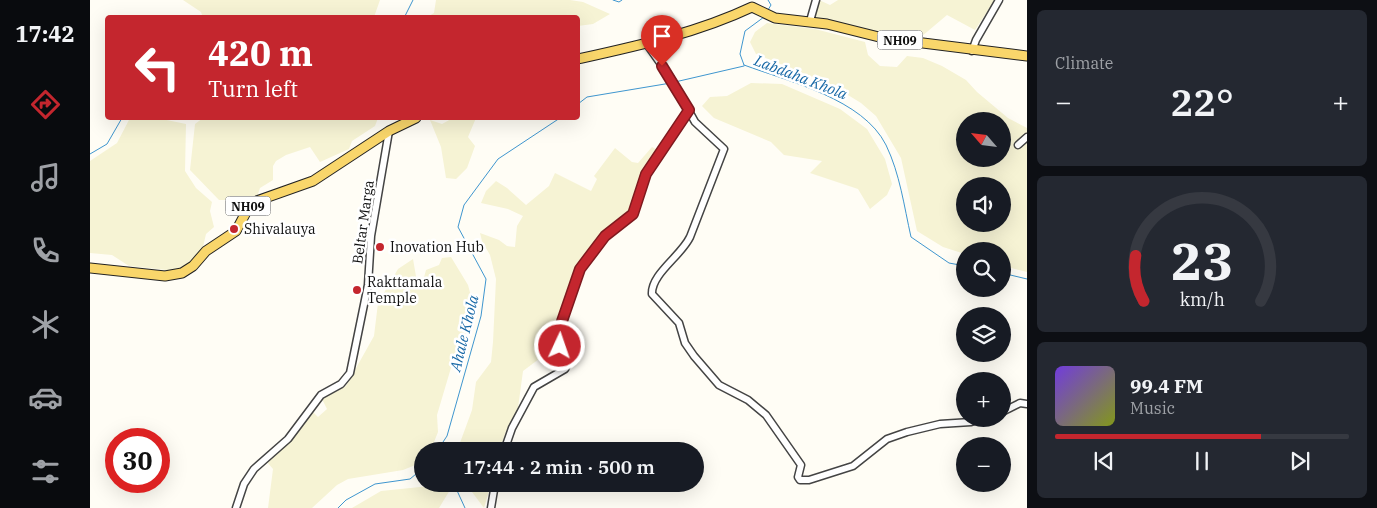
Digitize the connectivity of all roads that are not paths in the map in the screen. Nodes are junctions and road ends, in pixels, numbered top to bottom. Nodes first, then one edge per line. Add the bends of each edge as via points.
1 (816, 0) edge
2 (999, 0) edge
3 (810, 21) junction
4 (646, 43) junction
5 (972, 51) junction
6 (1027, 56) edge
7 (580, 59) edge
8 (689, 110) junction
9 (412, 120) edge
10 (389, 131) junction
11 (1027, 137) edge
12 (1018, 144) dead end
13 (90, 268) edge
14 (1027, 404) edge
15 (1011, 408) edge
16 (956, 423) edge
17 (507, 442) edge
18 (493, 492) edge
19 (236, 508) edge
20 (490, 508) edge

1 - 3 street
2 - 5 street
3 - 4 main road, NH09 via 774,18 752,7 729,18
3 - 5 main road, NH09 via 883,38
4 - 7 main road, NH09
4 - 8 street
5 - 6 main road, NH09
8 - 16 street via 694,122 724,149 687,245 657,277 652,294 679,323 694,356 719,385 748,400 774,424 802,464 800,480 853,466 887,439 940,424
8 - 17 street via 646,174 633,214 605,236 580,269 559,333 567,365 534,387
9 - 10 main road, NH09
10 - 13 main road, NH09 via 313,181 251,203 236,231 206,251 188,270 165,276
10 - 19 street, Beltar Marga via 370,236 368,284 350,373 341,384 321,395 288,438 254,469 244,484
11 - 12 street
14 - 15 street
18 - 20 street

